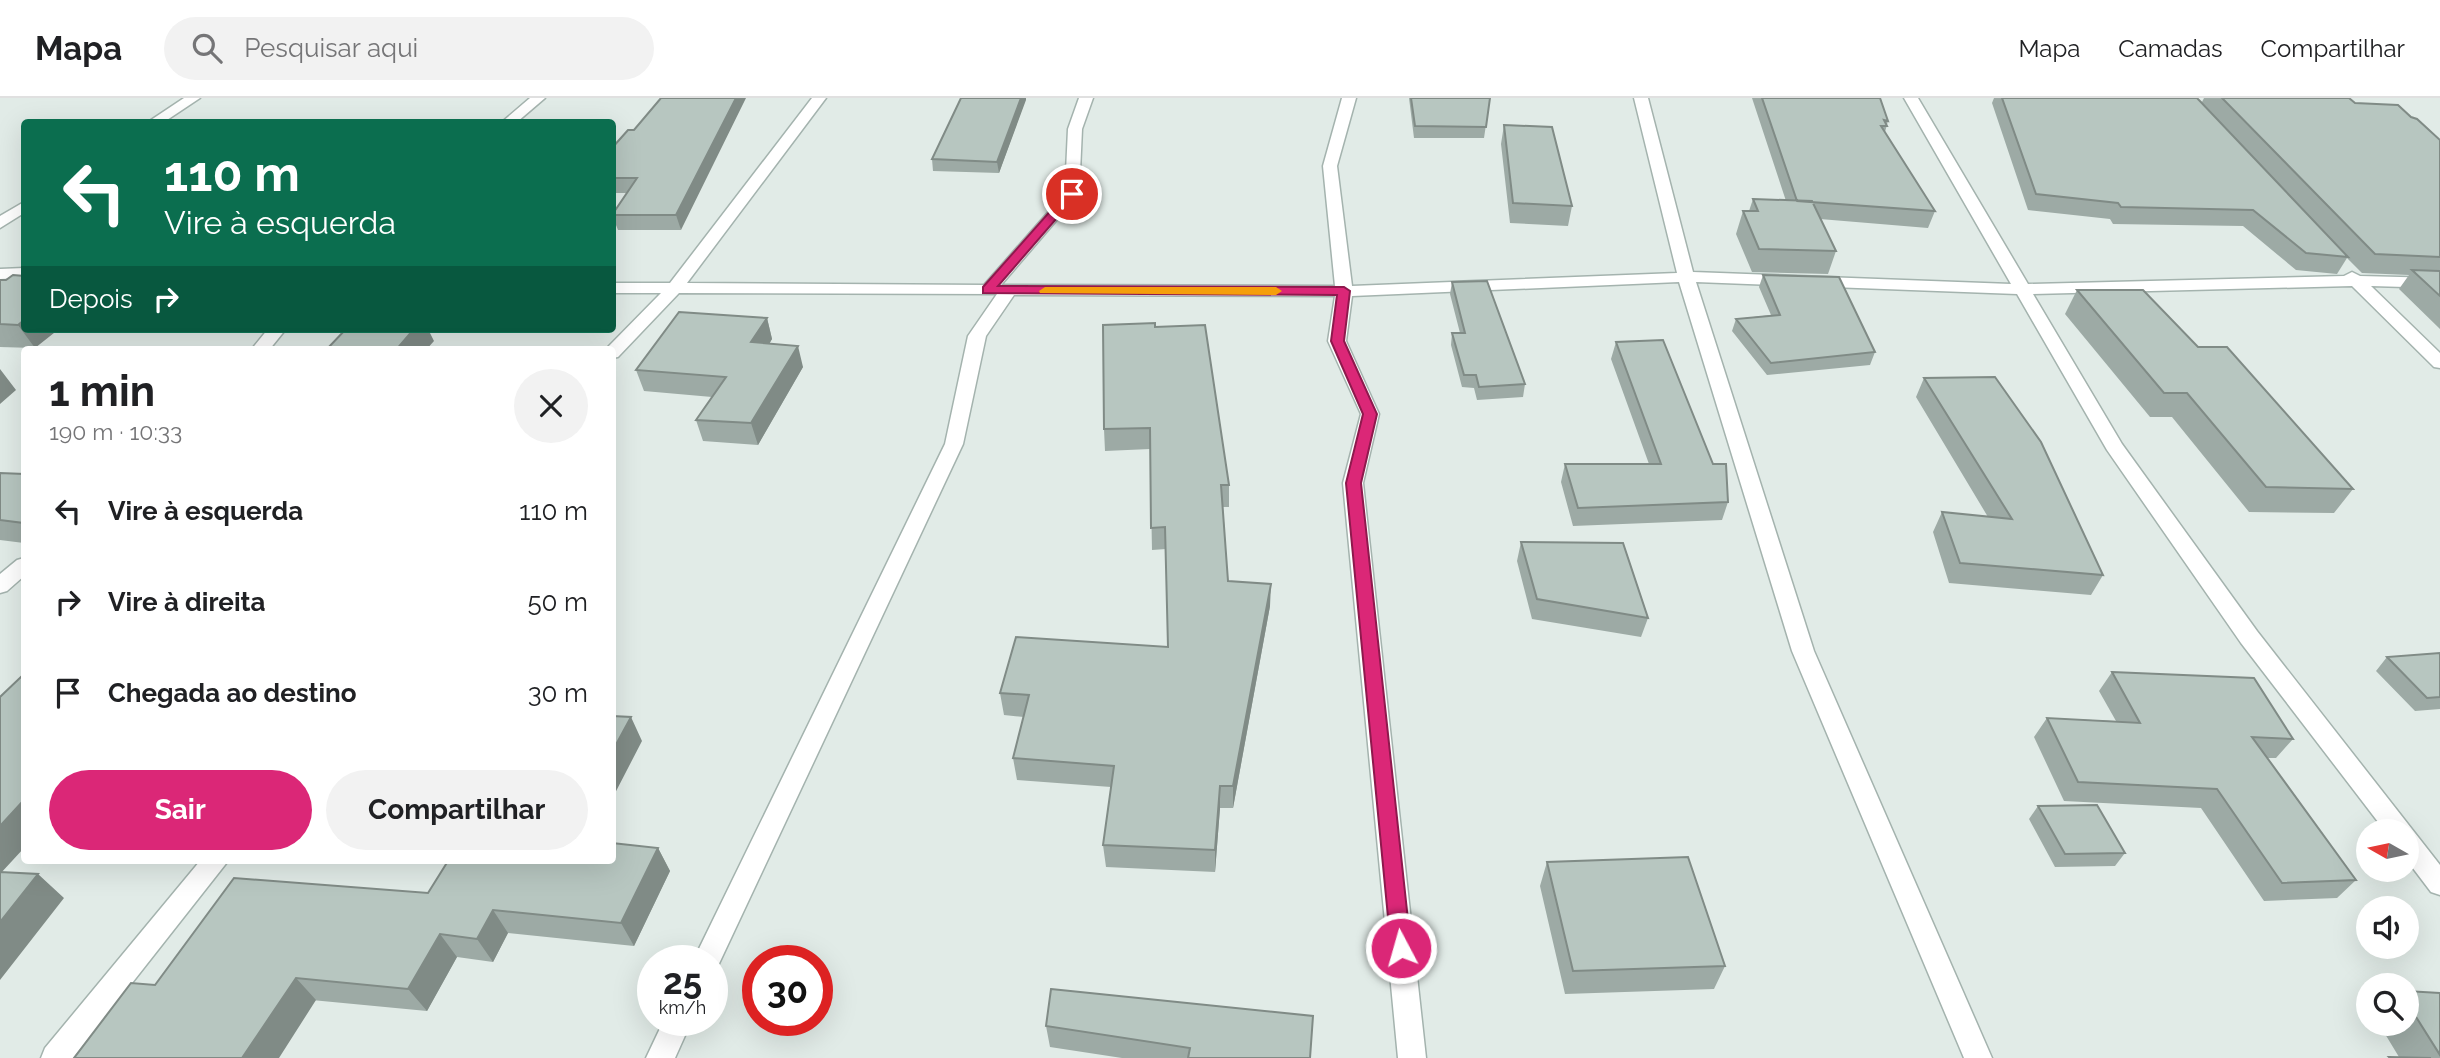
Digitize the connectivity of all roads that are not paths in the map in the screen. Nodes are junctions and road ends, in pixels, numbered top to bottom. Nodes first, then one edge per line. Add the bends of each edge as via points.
1 (193, 98) edge
2 (538, 98) edge
3 (818, 98) edge
4 (1086, 98) edge
5 (1349, 98) edge
6 (1641, 98) edge
7 (1911, 98) edge
8 (160, 119) edge
9 (513, 119) edge
10 (21, 209) edge
11 (0, 223) edge
12 (2337, 261) edge
13 (0, 274) edge
14 (21, 274) edge
15 (1686, 277) junction
16 (2356, 281) junction
17 (2440, 283) edge
18 (0, 288) edge
19 (616, 288) edge
20 (676, 288) junction
21 (2024, 289) junction
22 (998, 290) junction
23 (1344, 291) junction
24 (616, 350) edge
25 (2440, 363) edge
26 (21, 568) edge
27 (0, 586) edge
28 (2390, 819) edge
29 (2419, 857) edge
30 (213, 864) edge
31 (2440, 884) edge
32 (714, 945) edge
33 (670, 1036) edge
34 (55, 1058) edge
35 (660, 1058) edge
36 (1412, 1058) edge
37 (1978, 1058) edge

1 - 8 street
2 - 9 street
3 - 20 street
4 - 22 street via 1075,129 1072,194
5 - 23 street via 1330,166
6 - 15 street
7 - 21 street
10 - 11 street
12 - 16 street
13 - 14 street
14 - 18 street
15 - 21 street
15 - 23 street
15 - 37 street via 1803,651
16 - 17 street
16 - 21 street
16 - 25 street
19 - 20 street
20 - 22 street
20 - 24 street
21 - 28 street via 2115,446 2249,637
22 - 23 street
22 - 32 street via 977,336 954,444
23 - 36 street via 1337,341 1370,414 1353,483
26 - 27 street
29 - 31 street
30 - 34 street
33 - 35 street

